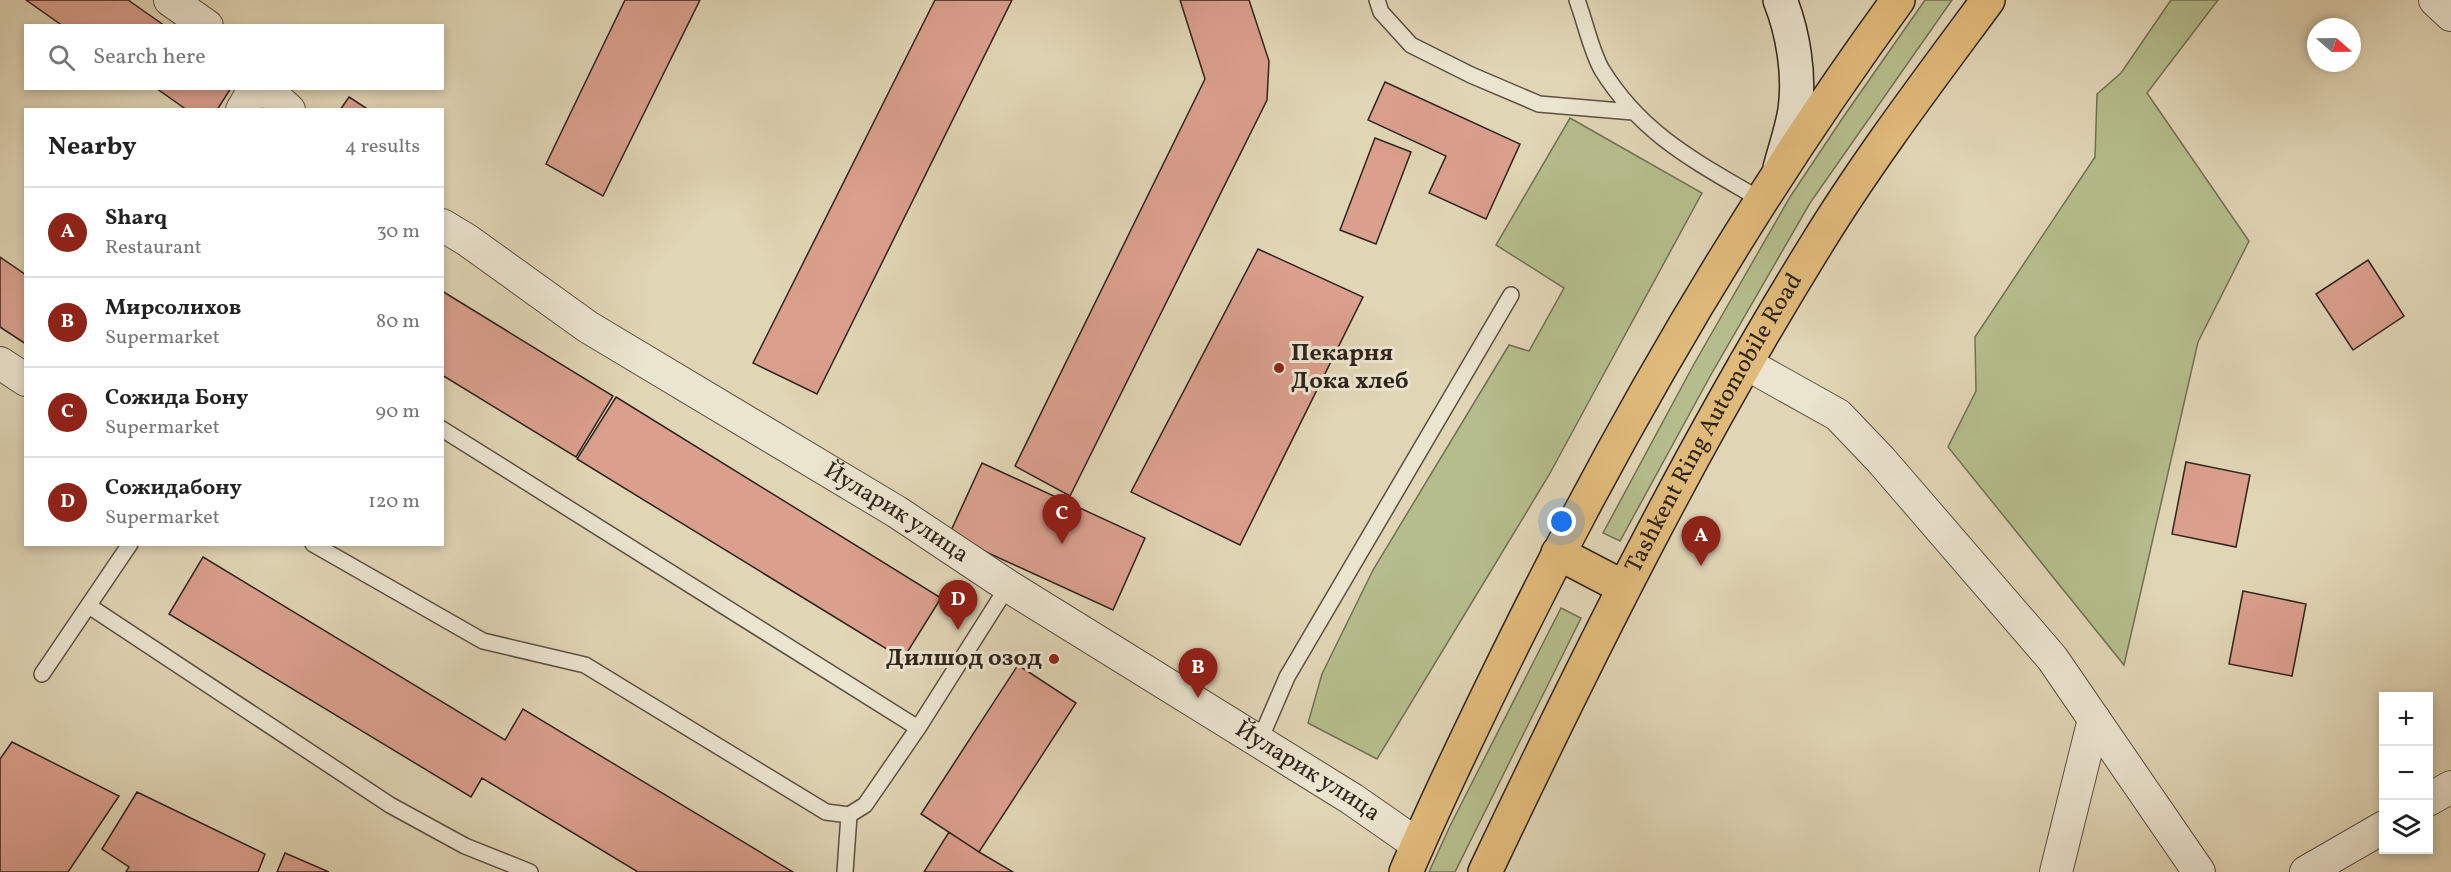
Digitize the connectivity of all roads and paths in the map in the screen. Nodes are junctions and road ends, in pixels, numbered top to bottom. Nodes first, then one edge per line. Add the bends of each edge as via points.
1 (170, 0) edge
2 (1377, 0) edge
3 (1577, 0) edge
4 (1780, 0) edge
5 (1898, 0) edge
6 (1988, 0) edge
7 (2435, 0) edge
8 (2451, 15) edge
9 (204, 24) edge
10 (254, 90) edge
11 (268, 90) edge
12 (243, 108) edge
13 (287, 108) edge
14 (1633, 112) junction
15 (1779, 173) junction
16 (1761, 200) junction
17 (455, 232) edge
18 (1511, 295) dead end
19 (0, 363) edge
20 (1745, 363) junction
21 (24, 379) edge
22 (444, 430) edge
23 (129, 546) edge
24 (317, 546) edge
25 (1558, 553) junction
26 (1008, 586) junction
27 (1623, 587) junction
28 (89, 606) junction
29 (42, 674) dead end
30 (2094, 719) junction
31 (918, 728) junction
32 (1259, 742) junction
33 (2451, 787) edge
34 (2433, 797) edge
35 (849, 814) junction
36 (2379, 830) edge
37 (1412, 858) edge
38 (530, 872) edge
39 (845, 872) edge
40 (1485, 872) edge
41 (2056, 872) edge
42 (2199, 872) edge
43 (2307, 872) edge

1 - 9 street
2 - 14 lane via 1381,12 1411,45 1471,75 1539,104
3 - 14 lane via 1601,68
4 - 15 main road via 1791,40 1795,109
5 - 15 highway
6 - 20 highway, Tashkent Ring Automobile Road via 1902,116 1817,243
7 - 8 street
10 - 12 street
11 - 13 street
14 - 16 lane via 1672,147
15 - 16 highway
16 - 25 highway via 1647,387
17 - 26 street, Йуларик улица via 588,327 897,512
18 - 32 lane via 1287,677
19 - 21 street
20 - 27 highway, Tashkent Ring Automobile Road
20 - 30 street via 1838,415 2052,658
22 - 31 lane
23 - 28 lane
24 - 35 lane via 483,641 585,665 826,812
25 - 27 highway
25 - 37 highway
26 - 31 lane
26 - 32 street, Йуларик улица
27 - 40 highway, Tashkent Ring Automobile Road
28 - 29 lane
28 - 38 lane via 390,805 465,846
30 - 41 street
30 - 42 street
31 - 35 lane via 865,805
32 - 37 street, Йуларик улица via 1352,799
33 - 34 street
35 - 39 lane
36 - 43 street

